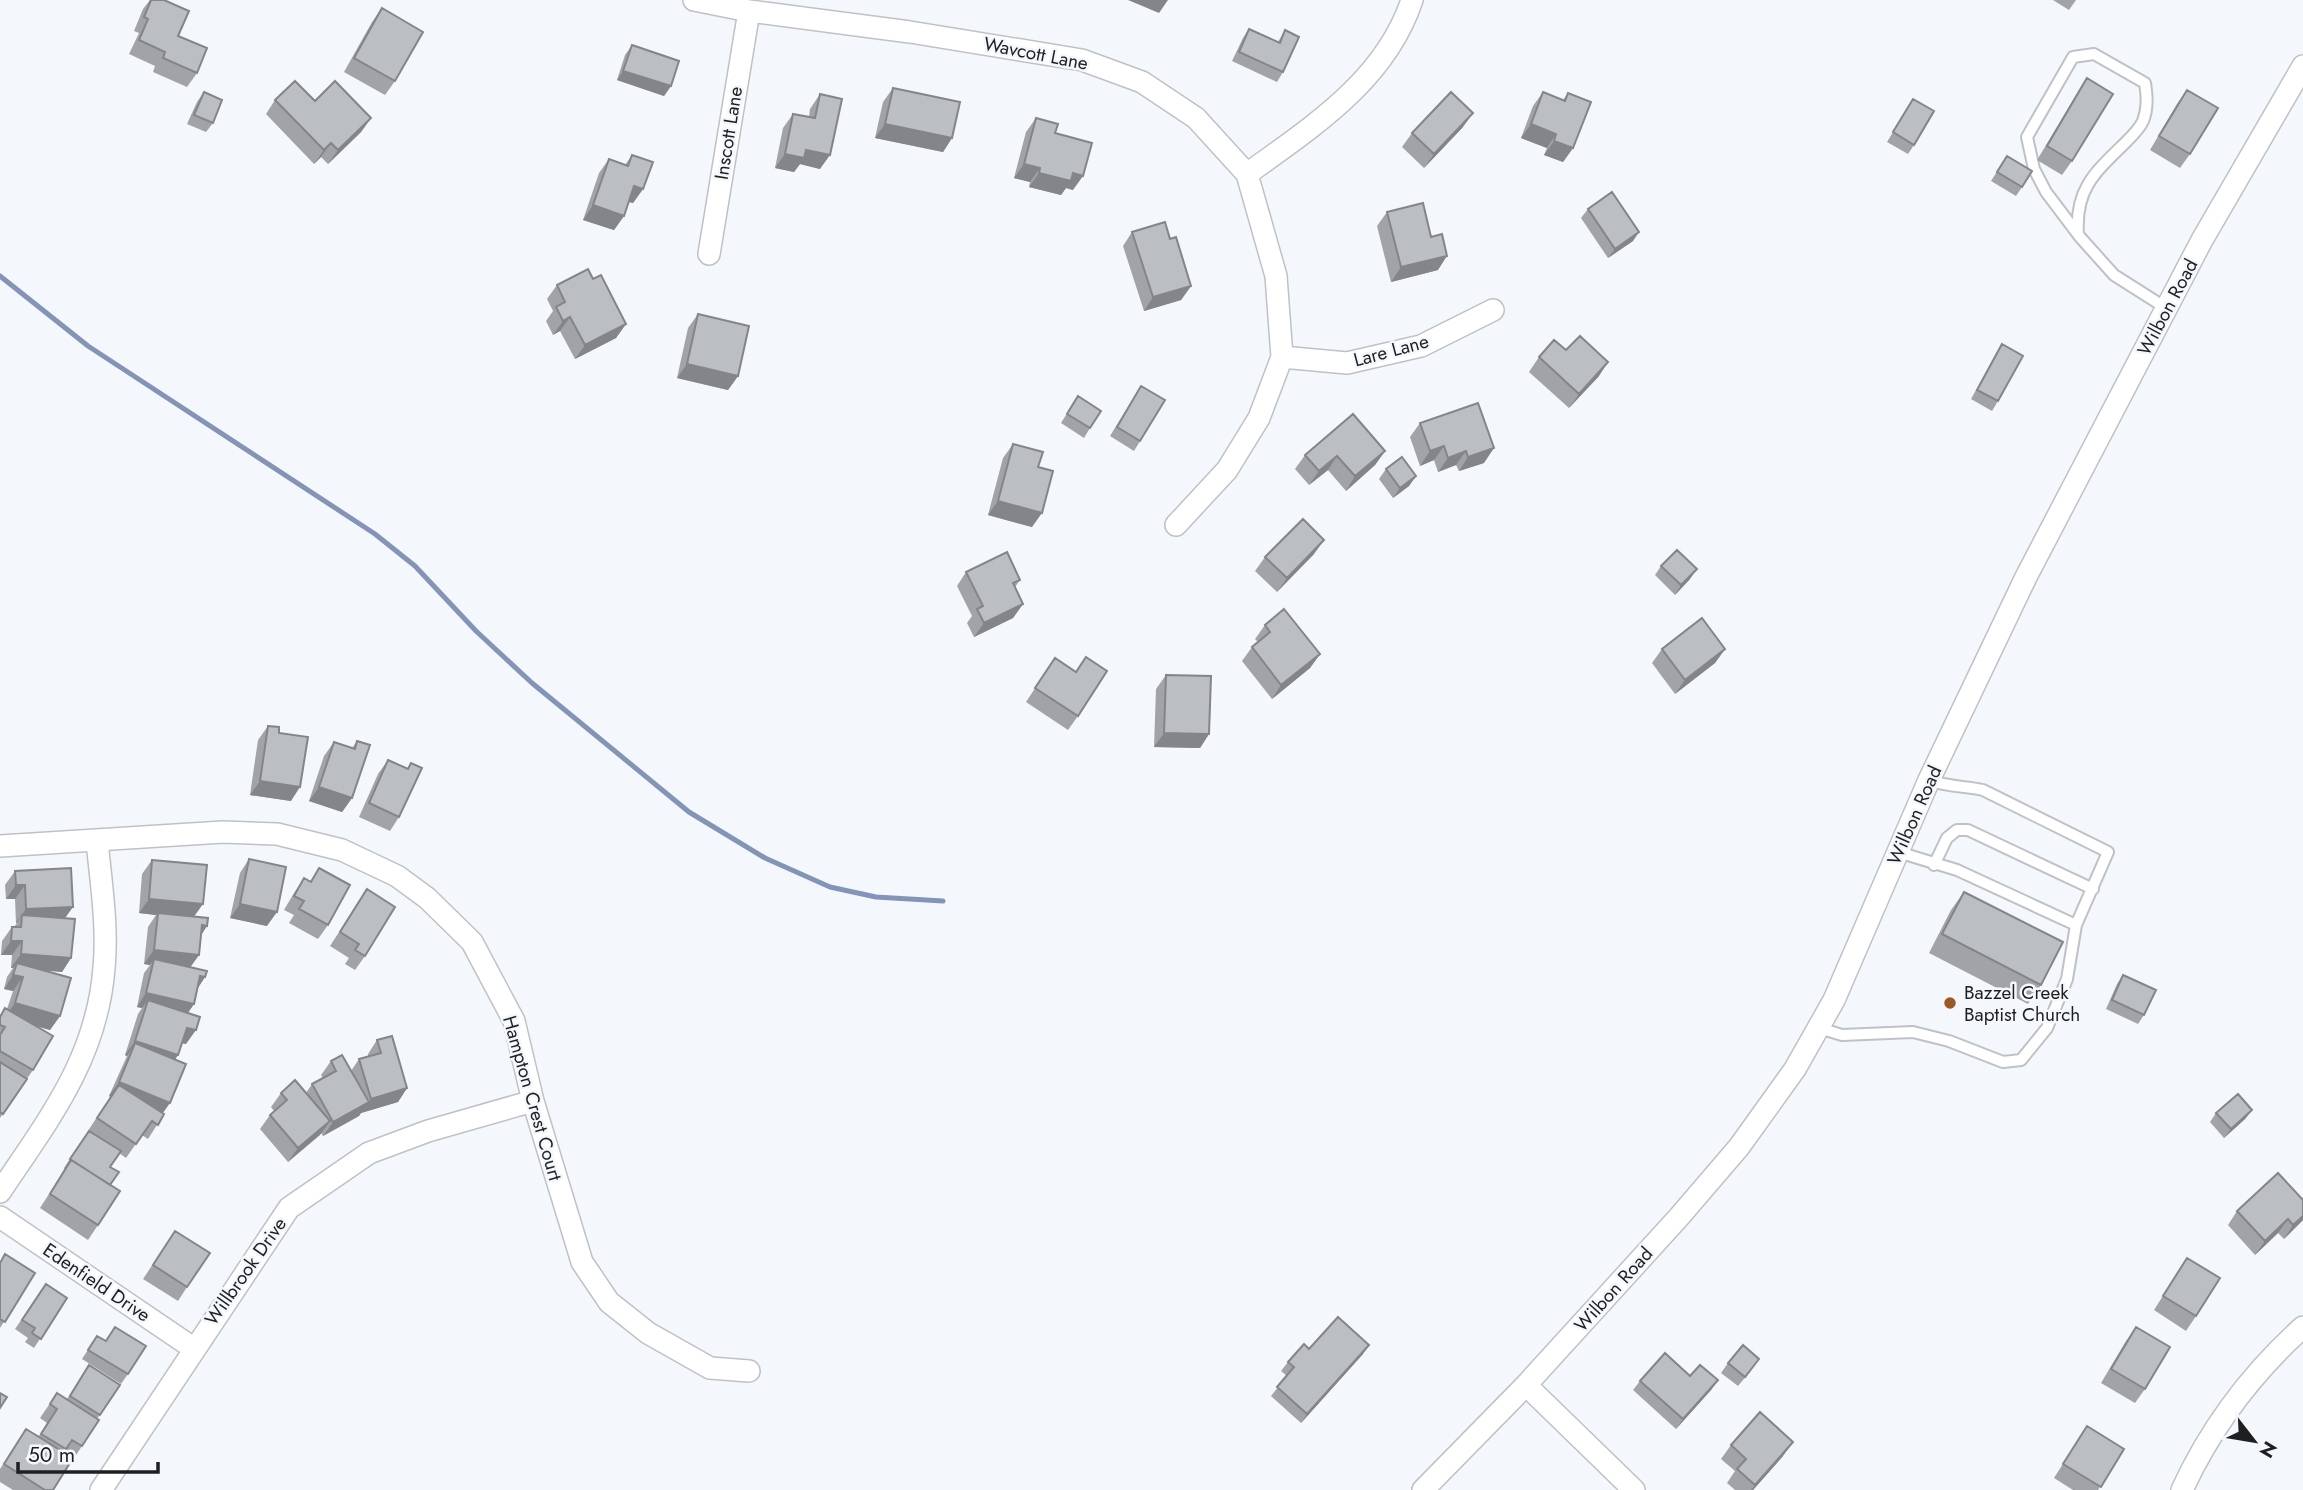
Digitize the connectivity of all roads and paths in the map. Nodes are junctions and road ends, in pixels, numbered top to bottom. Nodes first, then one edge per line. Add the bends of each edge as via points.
1 (694, 0) edge
2 (1412, 0) edge
3 (749, 11) junction
4 (2303, 66) edge
5 (1247, 174) junction
6 (2078, 234) junction
7 (709, 254) dead end
8 (2166, 308) junction
9 (1493, 310) dead end
10 (1282, 358) junction
11 (1176, 525) dead end
12 (1929, 780) junction
13 (97, 841) junction
14 (0, 846) edge
15 (1898, 852) junction
16 (1934, 865) junction
17 (2092, 889) junction
18 (2076, 925) junction
19 (1819, 1028) junction
20 (533, 1101) junction
21 (0, 1192) edge
22 (0, 1217) edge
23 (2303, 1327) edge
24 (193, 1348) junction
25 (749, 1371) dead end
26 (1526, 1385) junction
27 (101, 1490) edge
28 (1423, 1490) edge
29 (1634, 1490) edge
30 (2182, 1490) edge

1 - 3 street, Wavcott Lane
2 - 5 street via 1403,27 1374,71 1326,116
3 - 5 street, Wavcott Lane via 1082,60 1142,82 1196,118
3 - 7 street, Inscott Lane
4 - 8 street, Wilbon Road
5 - 10 street, Wavcott Lane via 1276,276
6 - 6 lane via 2034,169 2028,137 2073,57 2094,54 2145,83 2147,102 2142,123 2083,191 2076,212
6 - 8 lane via 2114,275
8 - 12 street, Wilbon Road via 2026,576
9 - 10 street, Lare Lane via 1421,346 1348,363
10 - 11 street, Wavcott Lane via 1259,418 1227,470
12 - 15 street, Wilbon Road
12 - 17 lane via 1983,790 2109,852
13 - 14 street, Hampton Crest Court
13 - 20 street, Hampton Crest Court via 223,832 277,834 342,850 397,876 472,942 514,1021
13 - 21 street via 105,945 93,1030 61,1101
15 - 16 lane
15 - 19 street, Wilbon Road
16 - 17 lane via 1947,838 1957,830 1968,830
16 - 18 lane via 1957,870
17 - 18 lane
18 - 19 lane via 2067,979 2047,1028 2021,1060 2004,1062 1913,1032 1842,1035
19 - 26 street, Wilbon Road via 1740,1147
20 - 24 street, Willbrook Drive via 369,1153 289,1208
20 - 25 street, Hampton Crest Court via 582,1262 609,1302 648,1333 710,1368
22 - 24 street, Edenfield Drive
23 - 30 street via 2241,1391
24 - 27 street, Willbrook Drive
26 - 28 street, Wilbon Road
26 - 29 street

